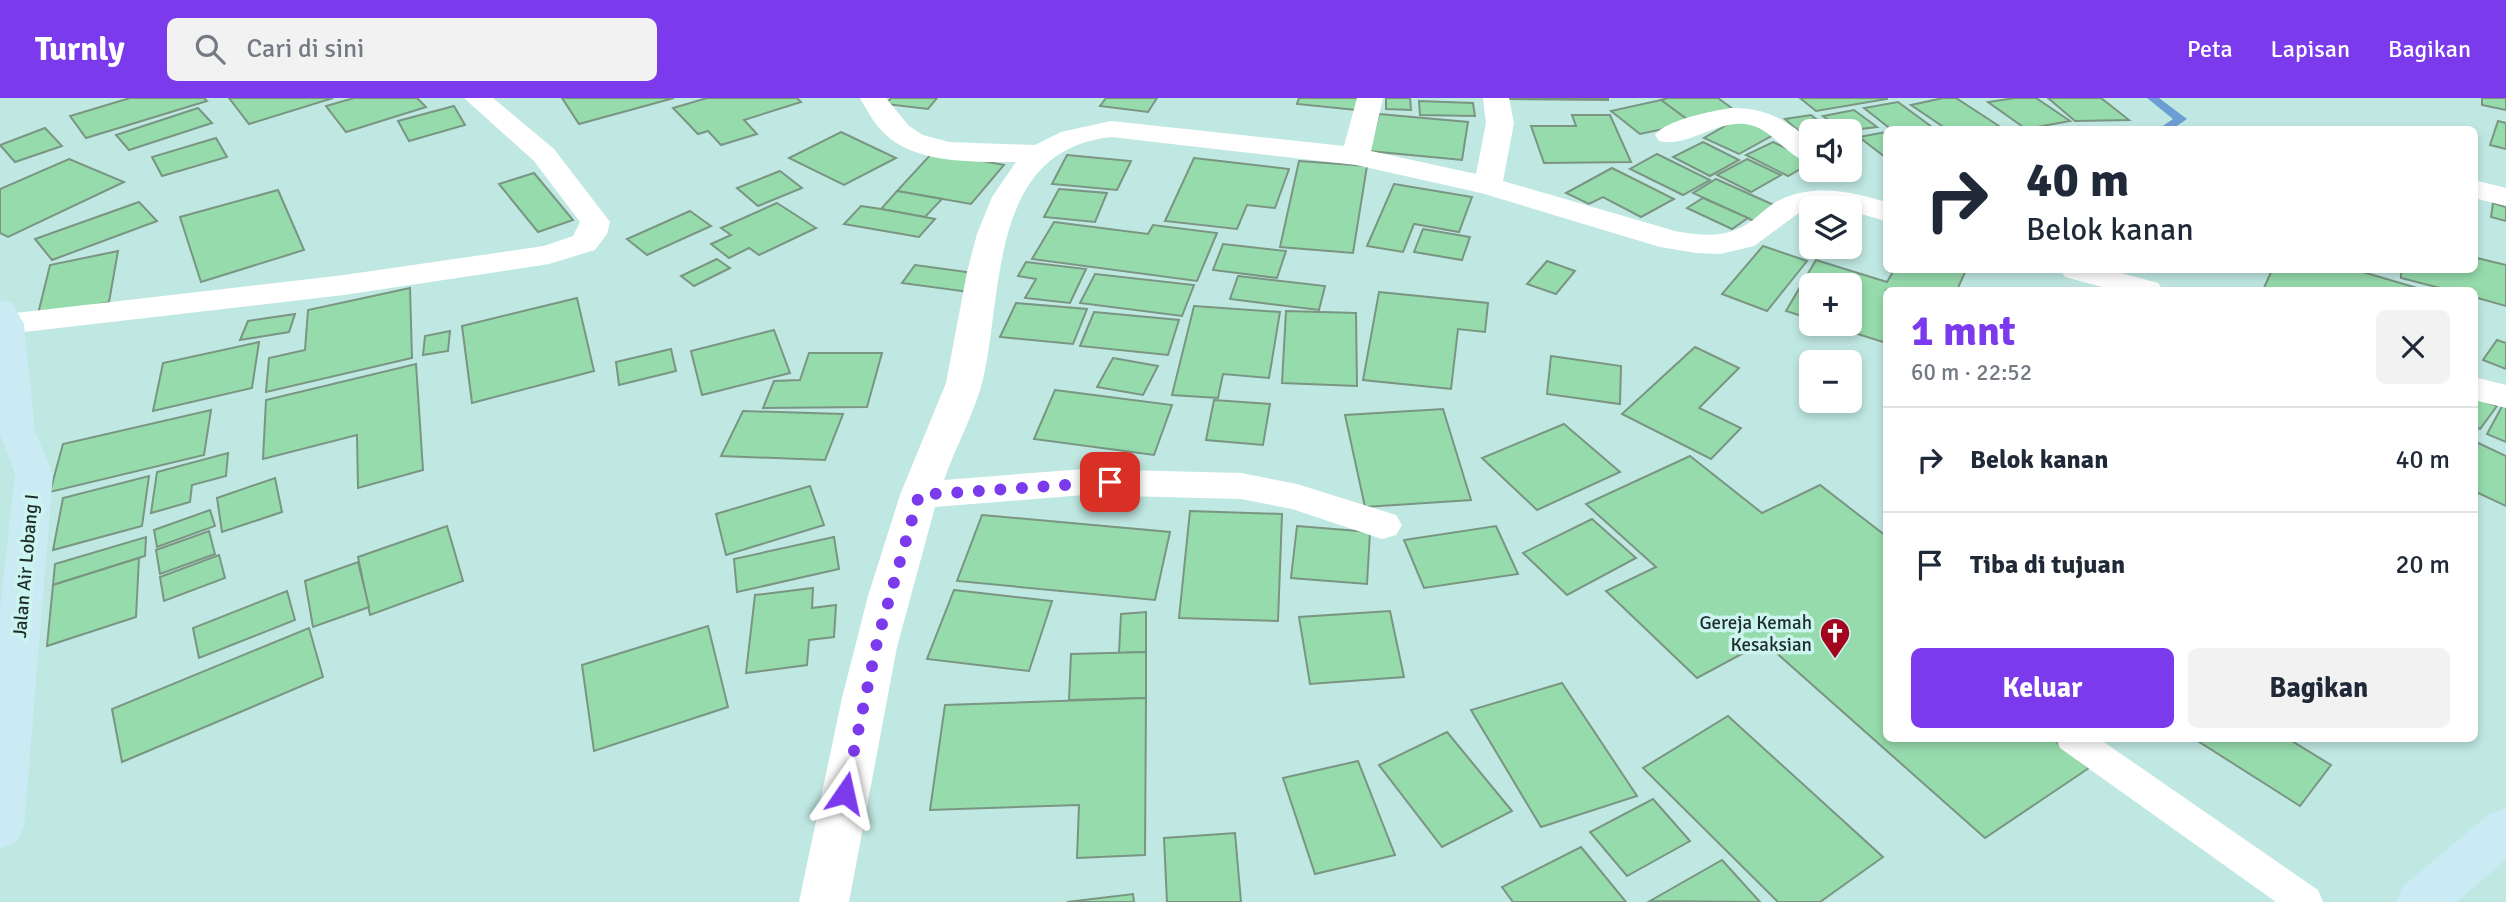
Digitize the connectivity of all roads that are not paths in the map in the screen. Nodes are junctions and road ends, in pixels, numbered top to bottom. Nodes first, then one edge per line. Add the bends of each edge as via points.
1 (477, 98) edge
2 (873, 98) edge
3 (1370, 98) edge
4 (1496, 98) edge
5 (1669, 135) dead end
6 (1799, 146) edge
7 (1044, 154) junction
8 (1356, 156) junction
9 (1844, 182) edge
10 (1488, 186) junction
11 (2478, 190) edge
12 (2506, 197) edge
13 (1875, 208) edge
14 (2087, 273) edge
15 (2136, 287) edge
16 (3, 317) edge
17 (2478, 389) edge
18 (2506, 397) edge
19 (919, 495) junction
20 (1382, 525) dead end
21 (2078, 742) edge
22 (4, 771) edge
23 (0, 827) edge
24 (2506, 829) edge
25 (824, 902) edge
26 (2305, 902) edge
27 (2421, 902) edge

1 - 16 street via 544,155 594,222 584,243 550,255 344,285
2 - 7 street via 895,129 922,144 961,151
3 - 8 street
4 - 10 street via 1500,123
5 - 6 street via 1743,114 1769,122
7 - 8 street via 1076,134 1111,129
7 - 19 street via 1017,178 998,218 981,281 965,381
8 - 10 street
9 - 13 street
10 - 13 street via 1671,240 1717,246 1747,239 1800,202 1818,199
11 - 12 street
14 - 15 street
16 - 22 street, Jalan Air Lobang I via 13,369 17,432 34,474
17 - 18 street
19 - 20 street via 1084,482 1241,486 1297,497
19 - 25 street via 860,712
21 - 26 lane
22 - 23 street, Jalan Air Lobang I
24 - 27 street

